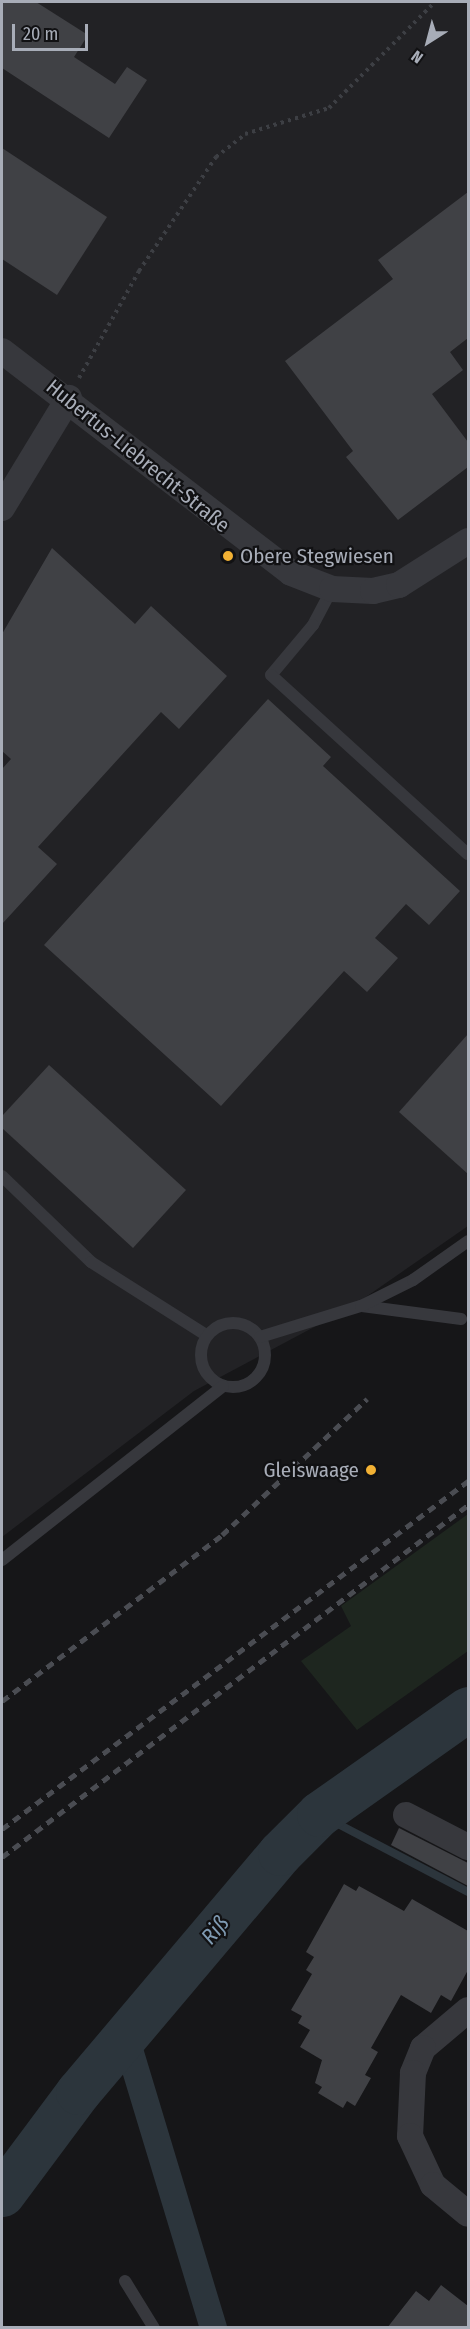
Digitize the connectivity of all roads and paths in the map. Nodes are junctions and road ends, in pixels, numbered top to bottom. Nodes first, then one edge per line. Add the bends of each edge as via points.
1 (435, 2) edge
2 (2, 351) edge
3 (69, 398) junction
4 (2, 508) edge
5 (468, 541) edge
6 (332, 589) junction
7 (468, 854) edge
8 (2, 1176) edge
9 (468, 1241) edge
10 (361, 1306) junction
11 (461, 1319) dead end
12 (206, 1335) junction
13 (260, 1337) junction
14 (223, 1386) junction
15 (2, 1560) edge
16 (406, 1815) dead end
17 (468, 1847) edge
18 (468, 2010) edge
19 (468, 2214) edge
20 (125, 2282) dead end
21 (154, 2328) edge

1 - 3 path via 328,108 245,134 216,157 139,271
2 - 3 street, Hubertus-Liebrecht-Straße
3 - 4 street
3 - 6 street, Hubertus-Liebrecht-Straße via 245,542 291,573
5 - 6 street, Hubertus-Liebrecht-Straße via 399,585 373,591
6 - 7 lane via 313,625 271,675
8 - 12 lane via 91,1262
9 - 10 lane via 413,1280
10 - 11 lane via 395,1307
10 - 13 lane
12 - 13 lane via 234,1322
12 - 14 lane via 200,1354 206,1374
13 - 14 lane via 266,1352 254,1380
14 - 15 lane
16 - 17 street
18 - 19 street via 423,2048 413,2073 410,2136 433,2185
20 - 21 lane

